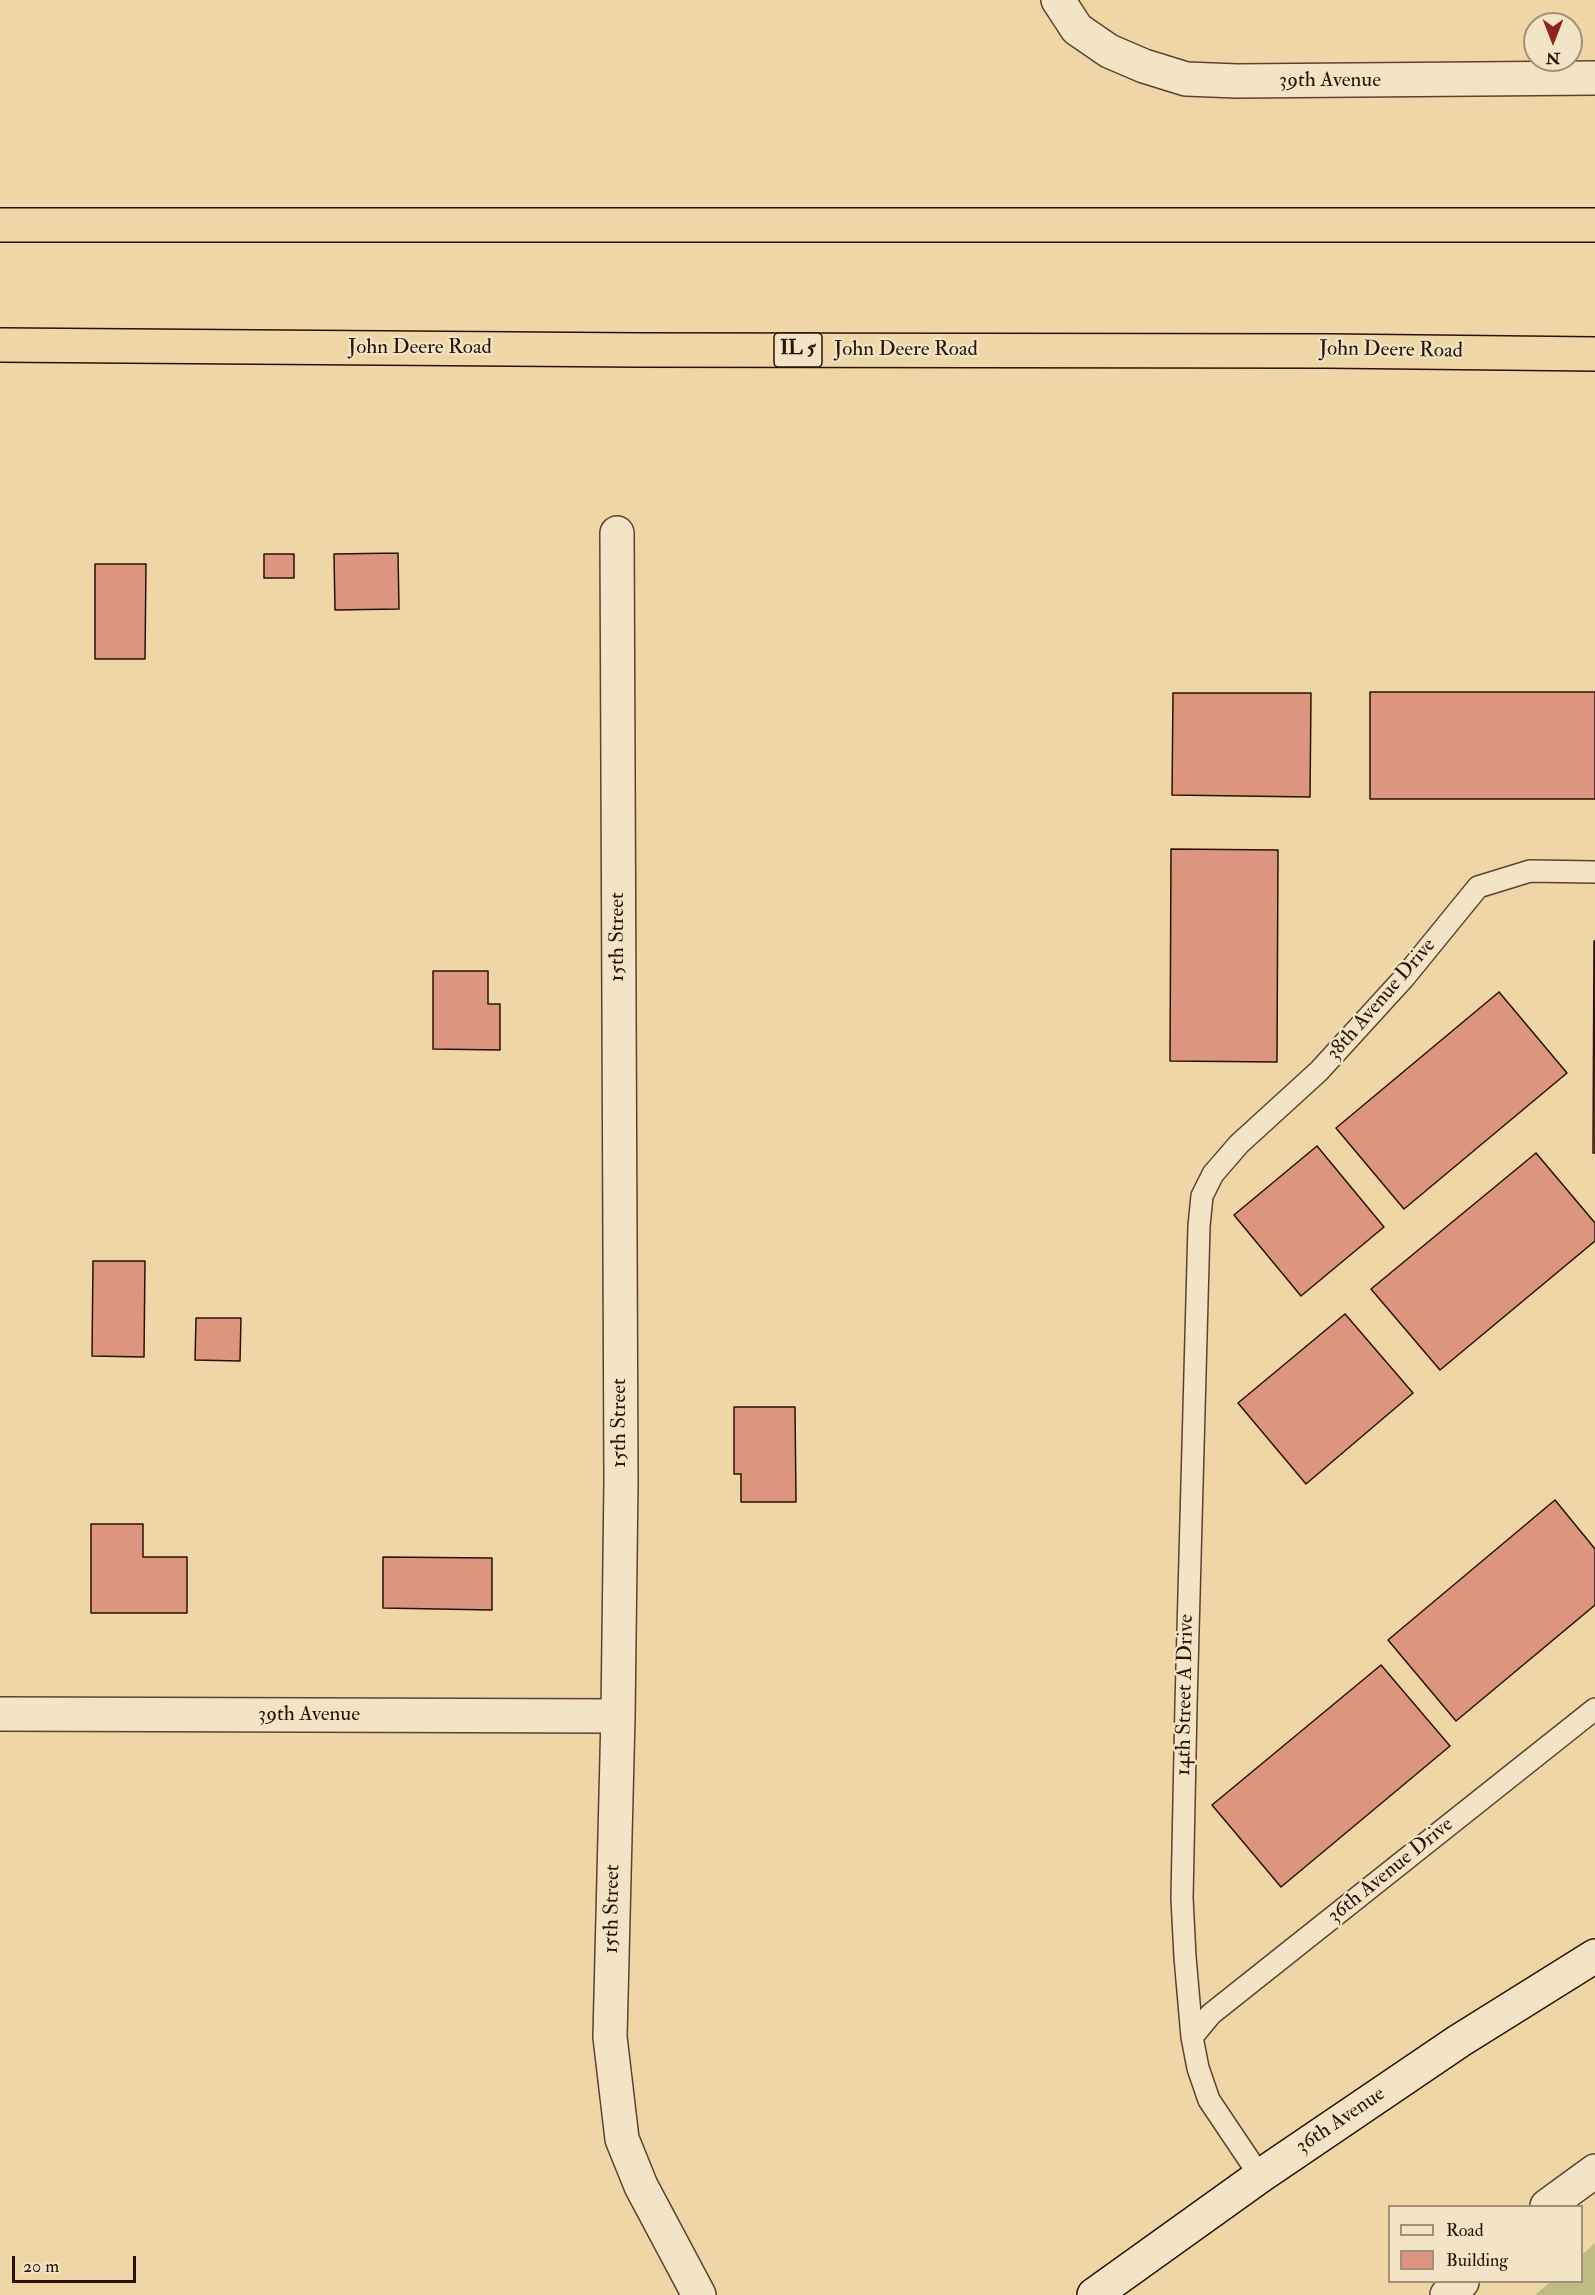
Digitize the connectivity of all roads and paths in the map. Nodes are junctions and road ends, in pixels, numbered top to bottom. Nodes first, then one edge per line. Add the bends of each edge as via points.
1 (1058, 0) edge
2 (1595, 78) edge
3 (0, 225) edge
4 (1595, 225) edge
5 (0, 345) edge
6 (1595, 354) edge
7 (617, 533) dead end
8 (1595, 872) edge
9 (1202, 1196) joint
10 (1595, 1709) edge
11 (0, 1714) edge
12 (618, 1716) junction
13 (1595, 1956) edge
14 (1192, 2037) junction
15 (1595, 2171) edge
16 (1260, 2176) junction
17 (1548, 2205) edge
18 (1461, 2283) edge
19 (699, 2295) edge
20 (1094, 2295) edge
21 (1447, 2295) edge

1 - 2 street, 39th Avenue via 1077,29 1109,51 1186,79
3 - 4 highway
5 - 6 highway, John Deere Road / IL 5
7 - 12 street, 15th Street via 621,1481
8 - 9 lane, 38th Avenue Drive via 1530,871 1478,887 1403,979 1319,1071 1239,1144 1213,1174
9 - 14 lane, 14th Street A Drive via 1182,1898
10 - 14 lane, 36th Avenue Drive via 1211,2014
11 - 12 street, 39th Avenue
12 - 19 street, 15th Street via 610,2037 622,2139 641,2186
13 - 16 street, 36th Avenue via 1459,2041
14 - 16 lane, 14th Street A Drive via 1209,2100
15 - 17 street
16 - 20 street, 36th Avenue
18 - 21 street

